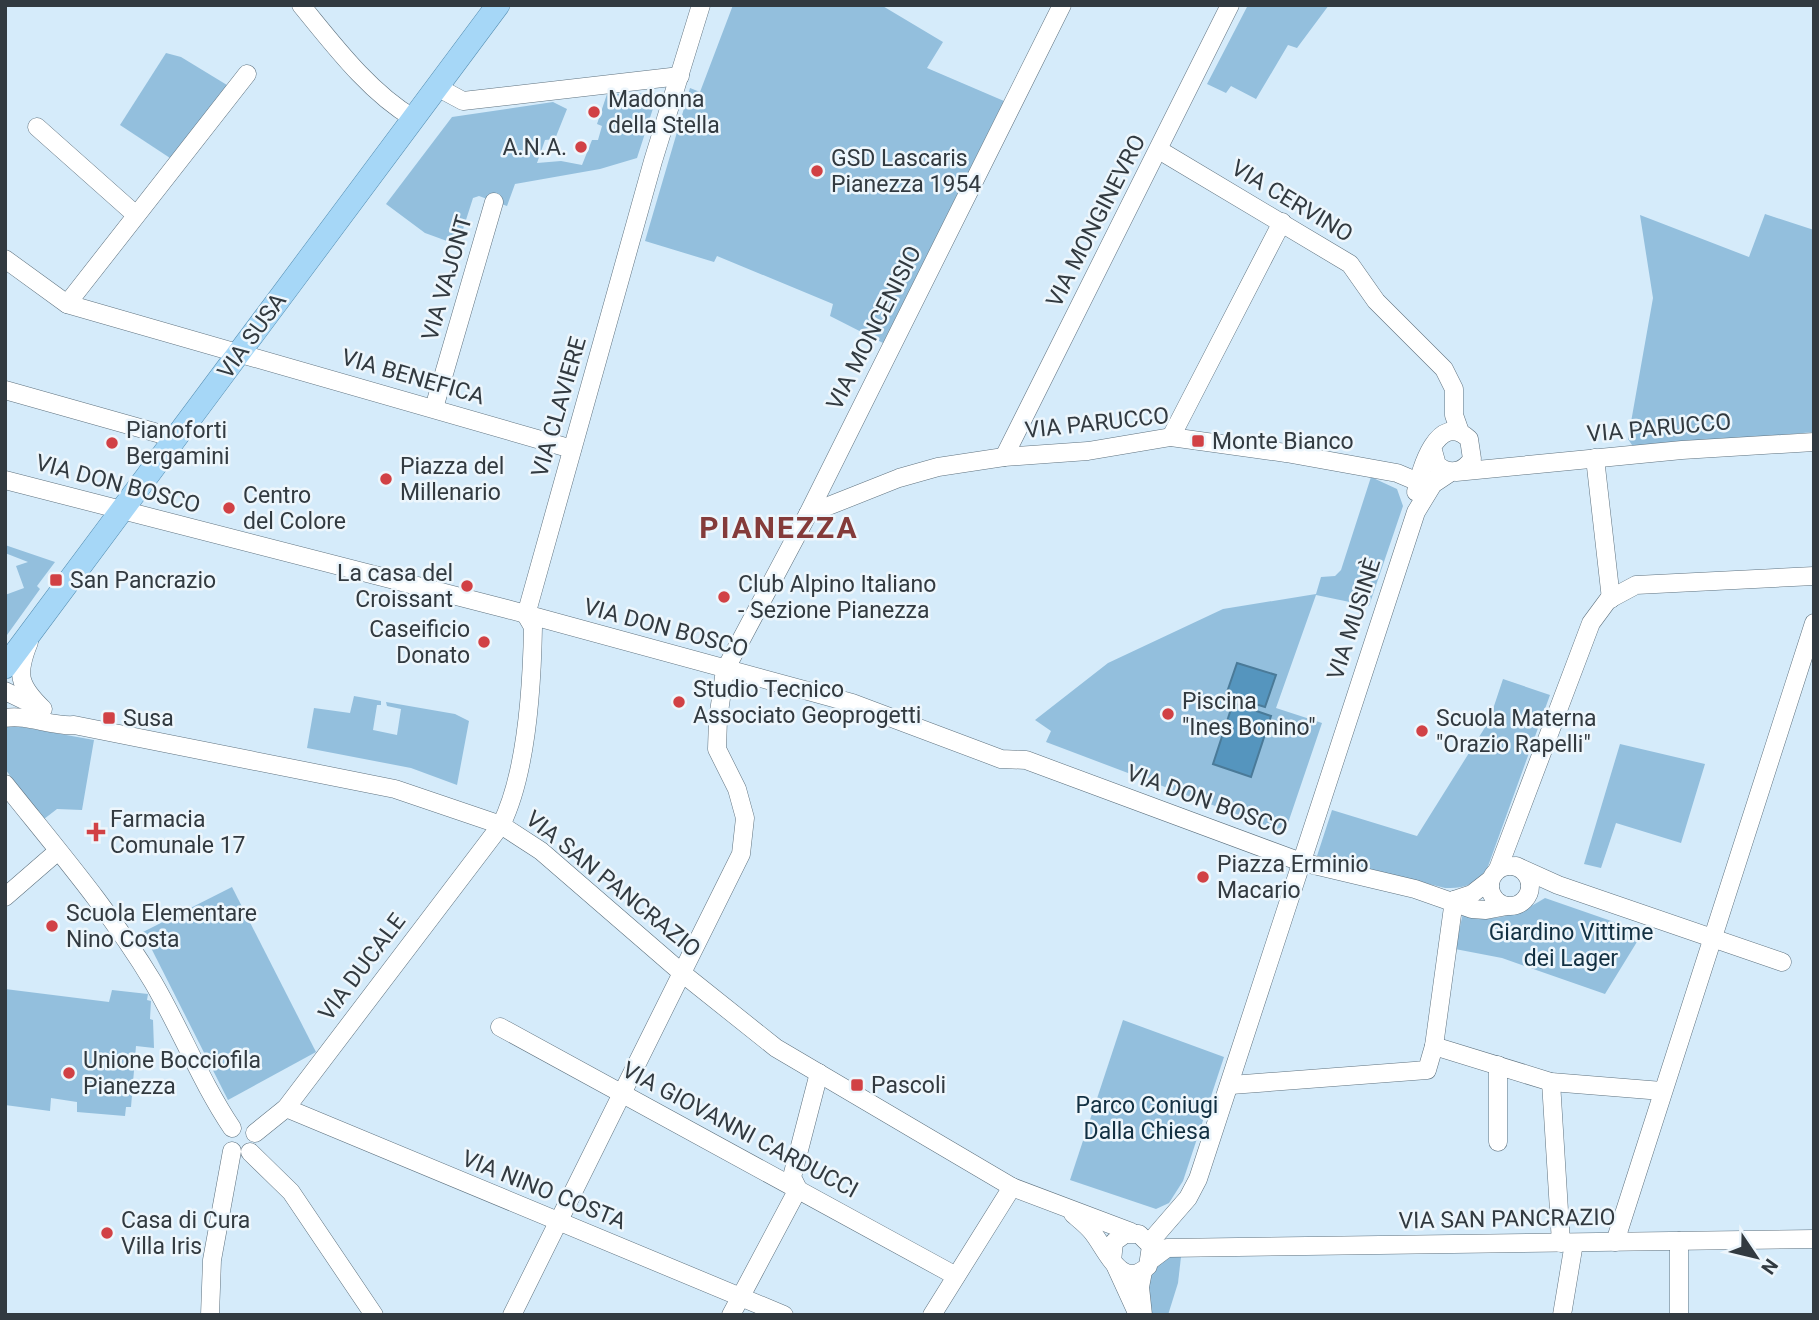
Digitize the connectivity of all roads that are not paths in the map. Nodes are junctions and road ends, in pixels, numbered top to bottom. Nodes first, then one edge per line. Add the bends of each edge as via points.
1 (300, 5) edge
2 (498, 5) edge
3 (701, 5) edge
4 (1062, 5) edge
5 (1230, 5) edge
6 (247, 74) dead end
7 (680, 76) junction
8 (437, 87) junction
9 (413, 118) junction
10 (37, 127) dead end
11 (1159, 150) junction
12 (494, 202) dead end
13 (136, 215) junction
14 (1282, 222) junction
15 (5, 259) edge
16 (67, 304) junction
17 (240, 352) junction
18 (1444, 369) junction
19 (5, 390) edge
20 (434, 408) junction
21 (1171, 437) junction
22 (1466, 439) junction
23 (1814, 442) edge
24 (173, 443) junction
25 (572, 449) junction
26 (1431, 450) junction
27 (1004, 457) junction
28 (1595, 458) junction
29 (1508, 465) junction
30 (1397, 474) junction
31 (1448, 474) junction
32 (5, 480) edge
33 (1418, 481) junction
34 (122, 512) junction
35 (1416, 512) junction
36 (808, 514) junction
37 (1814, 576) edge
38 (1611, 599) junction
39 (526, 615) junction
40 (1814, 624) edge
41 (34, 628) junction
42 (5, 667) edge
43 (726, 670) junction
44 (5, 691) edge
45 (43, 709) junction
46 (8, 716) edge
47 (74, 725) junction
48 (5, 784) edge
49 (501, 825) junction
50 (58, 851) junction
51 (1301, 862) junction
52 (1501, 872) junction
53 (1558, 885) junction
54 (5, 897) edge
55 (1454, 900) junction
56 (1515, 904) junction
57 (1713, 941) junction
58 (1782, 962) dead end
59 (682, 973) junction
60 (500, 1027) dead end
61 (1434, 1046) junction
62 (1498, 1065) junction
63 (819, 1073) junction
64 (1551, 1082) junction
65 (1231, 1085) junction
66 (1662, 1091) junction
67 (620, 1094) junction
68 (286, 1108) junction
69 (232, 1128) junction
70 (255, 1133) junction
71 (1498, 1142) dead end
72 (241, 1152) junction
73 (1012, 1187) junction
74 (798, 1189) junction
75 (1068, 1210) junction
76 (1174, 1215) junction
77 (558, 1223) junction
78 (1814, 1239) edge
79 (1679, 1241) junction
80 (1615, 1242) junction
81 (1568, 1243) junction
82 (1144, 1247) junction
83 (1202, 1248) junction
84 (1114, 1264) junction
85 (956, 1276) junction
86 (740, 1297) junction
87 (210, 1315) edge
88 (374, 1315) edge
89 (512, 1315) edge
90 (731, 1315) edge
91 (784, 1315) edge
92 (932, 1315) edge
93 (1140, 1315) edge
94 (1562, 1315) edge
95 (1679, 1315) edge

1 - 9 street via 337,49
2 - 8 main road, VIA SUSA
3 - 7 street, VIA CLAVIERE
4 - 36 street, VIA MONCENISIO
5 - 11 street, VIA MONGINEVRO
6 - 13 street
7 - 8 street via 463,101
7 - 25 street, VIA CLAVIERE
8 - 9 main road, VIA SUSA
9 - 17 main road, VIA SUSA
10 - 13 street
11 - 14 street, VIA CERVINO
11 - 27 street, VIA MONGINEVRO
12 - 20 street, VIA VAJONT
13 - 16 street
14 - 18 street, VIA CERVINO via 1350,264 1376,301
14 - 21 street
15 - 16 street
16 - 17 street, VIA BENEFICA
17 - 20 street, VIA BENEFICA
17 - 24 main road, VIA SUSA
18 - 22 street, VIA CERVINO via 1454,389 1454,415
18 - 26 street via 1448,395
19 - 24 street via 161,434
20 - 25 street, VIA BENEFICA
21 - 27 street, VIA PARUCCO via 1088,451
21 - 30 street, VIA PARUCCO
22 - 26 street via 1444,432
22 - 29 street via 1482,454
22 - 31 street via 1472,459
23 - 28 street, VIA PARUCCO
24 - 34 main road, VIA SUSA
25 - 39 street, VIA CLAVIERE
26 - 30 street
26 - 31 street via 1437,465
26 - 33 street
27 - 36 street, VIA PARUCCO via 899,478
28 - 29 street, VIA PARUCCO
28 - 38 street
29 - 31 street, VIA PARUCCO
30 - 33 street, VIA PARUCCO
30 - 35 street
31 - 33 street, VIA PARUCCO
31 - 35 street
32 - 34 street, VIA DON BOSCO
33 - 35 street
34 - 39 street, VIA DON BOSCO
34 - 41 main road, VIA SUSA
35 - 51 street, VIA MUSINÈ
36 - 43 street, VIA MONCENISIO
37 - 38 street via 1636,585
38 - 52 street via 1591,623
39 - 43 street, VIA DON BOSCO
39 - 49 street, VIA CLAVIERE via 533,627 527,718 509,808
40 - 57 street
41 - 42 main road, VIA SUSA
41 - 45 street via 23,657 22,682
43 - 51 street, VIA DON BOSCO via 852,703 1001,759 1026,760
43 - 59 street, VIA MONCENISIO via 717,749 742,806 745,842
44 - 45 street
45 - 47 street
46 - 47 street
47 - 49 street, VIA SAN PANCRAZIO via 395,789
48 - 50 street
49 - 59 street, VIA SAN PANCRAZIO via 541,851
49 - 68 street, VIA DUCALE
50 - 54 street
50 - 69 street via 134,951
51 - 55 street
51 - 65 street, VIA MUSINÈ
52 - 53 street
52 - 55 street via 1472,894
52 - 56 street via 1494,900
52 - 56 street via 1529,879 1529,891
53 - 56 street
53 - 57 street
55 - 56 street via 1480,910
55 - 61 street
57 - 58 street
57 - 66 street
59 - 63 street, VIA SAN PANCRAZIO via 776,1048
59 - 67 street, VIA MONCENISIO
60 - 67 street, VIA GIOVANNI CARDUCCI
61 - 62 street
61 - 65 street via 1427,1070
62 - 64 street
62 - 71 street
63 - 73 street, VIA SAN PANCRAZIO
63 - 74 street via 792,1177
64 - 66 street
64 - 81 street
65 - 76 street, VIA MUSINÈ via 1198,1179
66 - 80 street
67 - 74 street, VIA GIOVANNI CARDUCCI
67 - 77 street, VIA MONCENISIO
68 - 70 street, VIA DUCALE
68 - 77 street, VIA NINO COSTA
69 - 70 street via 245,1125
69 - 72 street via 227,1142
70 - 72 street via 257,1142
72 - 87 street via 212,1260
72 - 88 street via 291,1192
73 - 75 street, VIA SAN PANCRAZIO
73 - 85 street
74 - 85 street, VIA GIOVANNI CARDUCCI
74 - 86 street
75 - 82 street, VIA SAN PANCRAZIO
75 - 84 street, VIA SAN PANCRAZIO via 1091,1230
76 - 82 street, VIA MUSINÈ
76 - 83 street via 1178,1235
77 - 86 street, VIA NINO COSTA
77 - 89 street, VIA MONCENISIO
78 - 79 street, VIA SAN PANCRAZIO
79 - 80 street, VIA SAN PANCRAZIO
79 - 95 street
80 - 81 street, VIA SAN PANCRAZIO
81 - 83 street, VIA SAN PANCRAZIO
81 - 94 street
82 - 83 street, VIA SAN PANCRAZIO
82 - 84 street via 1126,1274
82 - 84 street via 1114,1242
82 - 93 street
84 - 93 street, VIA SAN PANCRAZIO
85 - 92 street
86 - 90 street
86 - 91 street, VIA NINO COSTA

